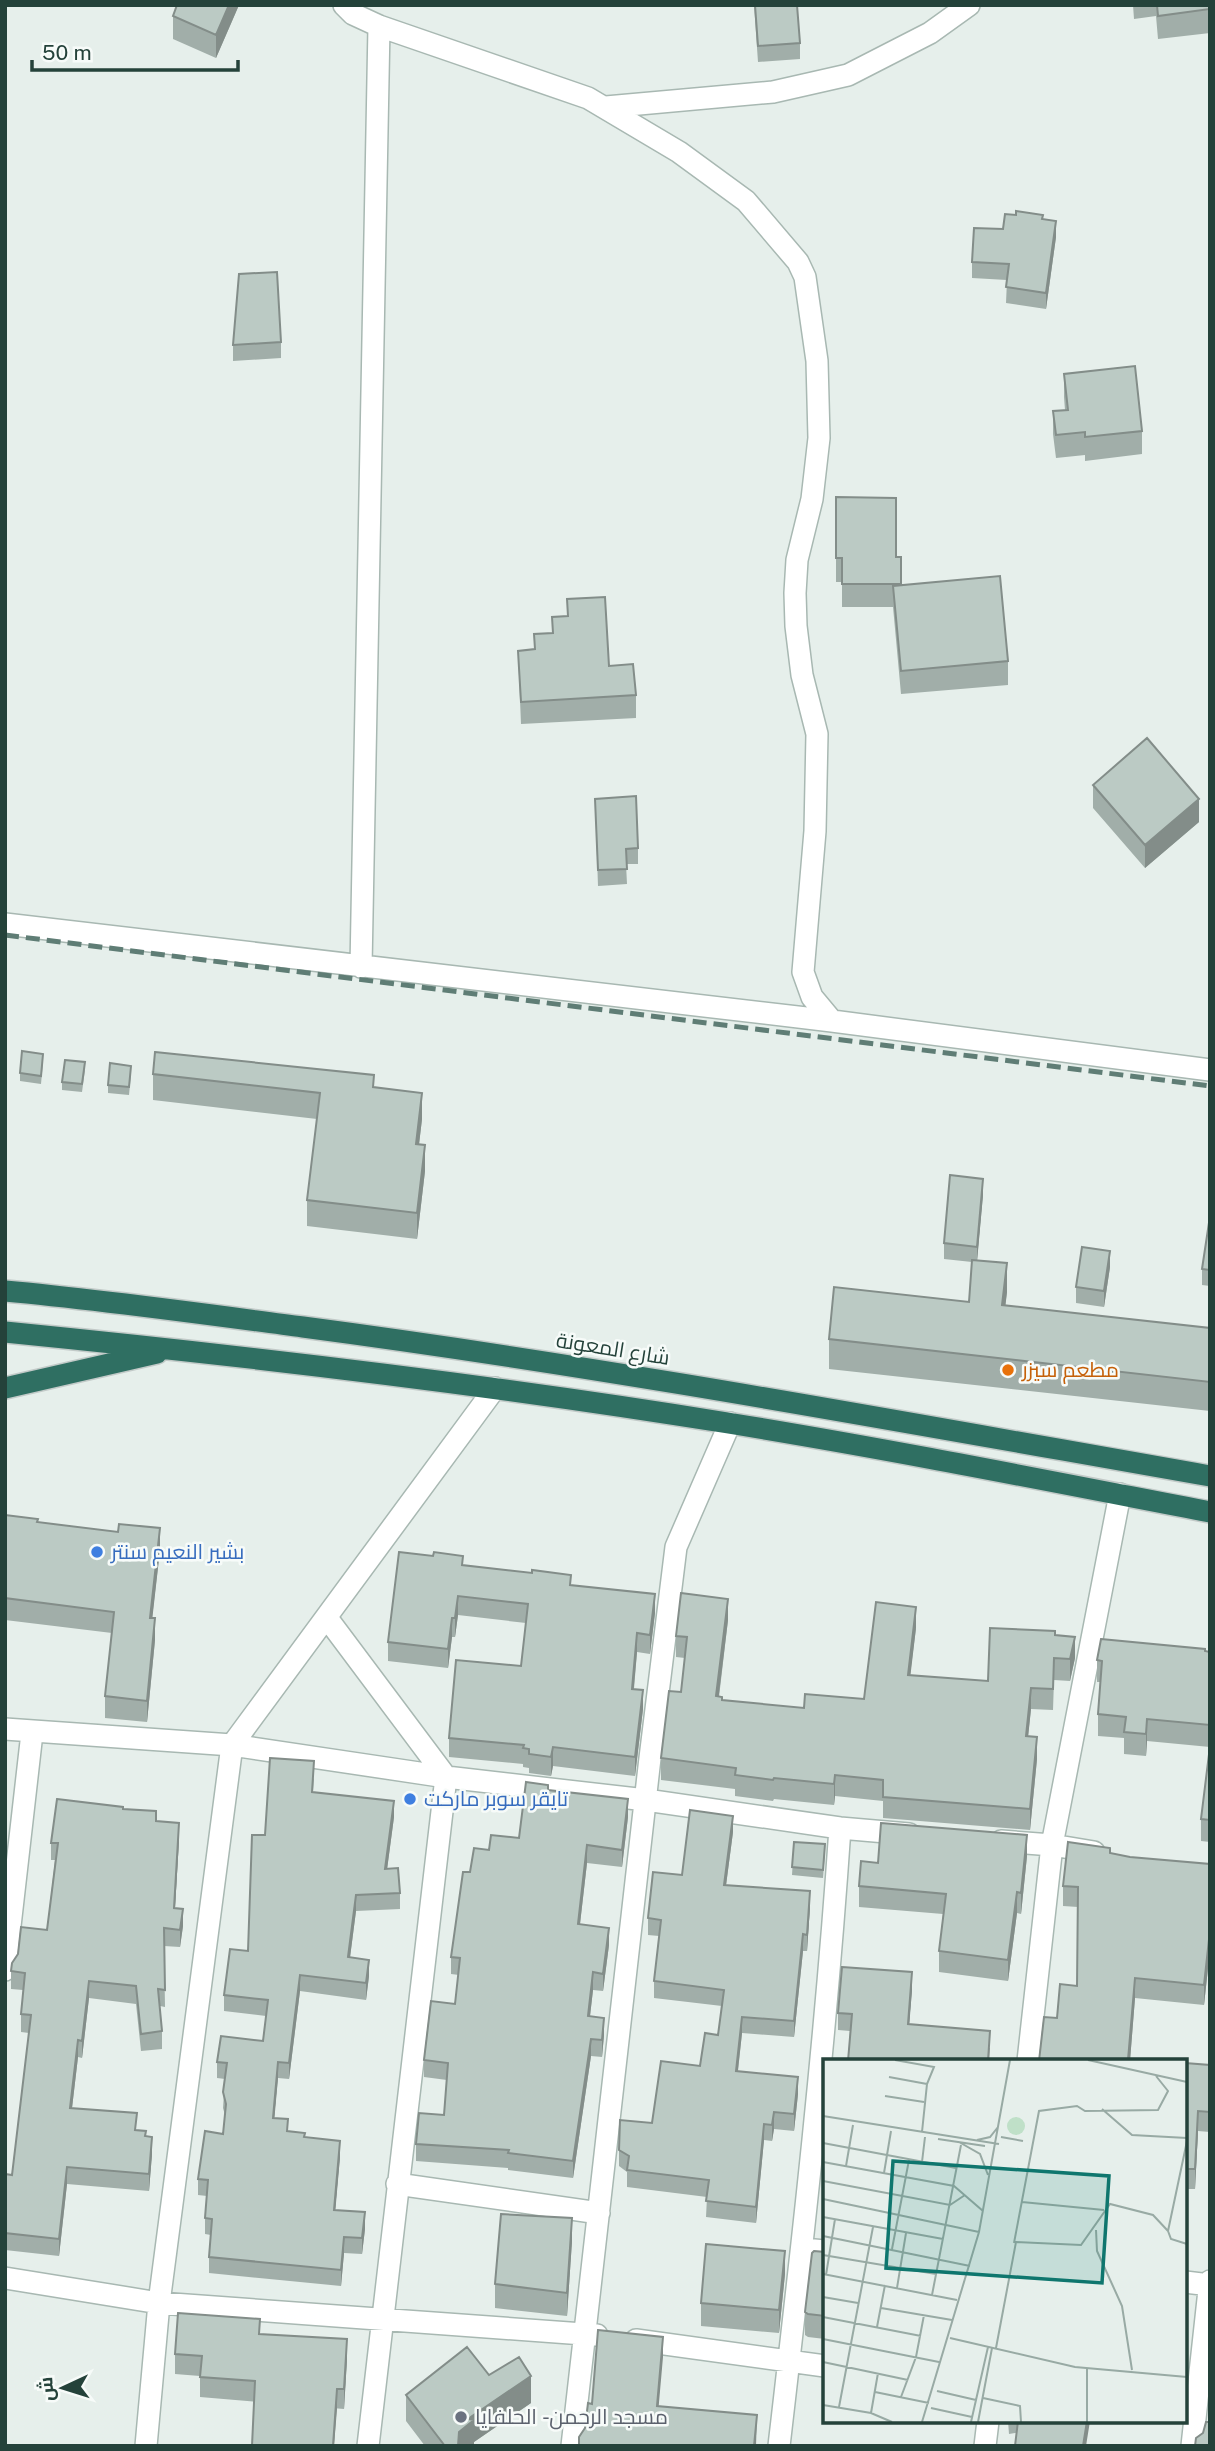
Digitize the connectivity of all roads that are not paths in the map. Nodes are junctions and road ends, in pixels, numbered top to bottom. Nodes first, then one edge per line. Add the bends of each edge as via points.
1 (344, 5) edge
2 (969, 5) edge
3 (379, 26) junction
4 (606, 107) junction
5 (5, 924) edge
6 (361, 967) junction
7 (832, 1021) junction
8 (1210, 1070) edge
9 (5, 1291) edge
10 (5, 1332) edge
11 (177, 1349) junction
12 (5, 1388) edge
13 (495, 1388) junction
14 (730, 1423) junction
15 (1210, 1476) edge
16 (1119, 1494) junction
17 (1210, 1511) edge
18 (327, 1618) junction
19 (5, 1729) edge
20 (32, 1732) junction
21 (232, 1745) junction
22 (446, 1777) junction
23 (646, 1800) junction
24 (840, 1828) junction
25 (933, 1836) edge
26 (985, 1840) edge
27 (1052, 1845) junction
28 (1118, 1856) edge
29 (5, 1970) edge
30 (1028, 2059) edge
31 (397, 2184) junction
32 (599, 2213) junction
33 (803, 2249) junction
34 (823, 2251) edge
35 (5, 2278) edge
36 (1187, 2282) edge
37 (1210, 2283) edge
38 (159, 2303) junction
39 (384, 2319) junction
40 (586, 2333) junction
41 (789, 2361) junction
42 (823, 2367) edge
43 (988, 2423) edge
44 (146, 2446) edge
45 (368, 2446) edge
46 (572, 2446) edge
47 (779, 2446) edge
48 (985, 2446) edge
49 (1192, 2446) edge

1 - 3 street
2 - 4 street via 930,33 848,75 773,92
3 - 4 street
3 - 6 street
4 - 7 street via 746,201 798,262 804,277 817,361 819,438 795,593 802,675 817,734 815,831 803,972 812,997
5 - 6 street
6 - 7 street
7 - 8 street
9 - 15 highway, شارع المعونة via 426,1343
10 - 11 highway
11 - 12 highway
11 - 13 highway
13 - 14 highway
13 - 18 street
14 - 16 highway
14 - 23 street via 676,1547
16 - 17 highway
16 - 27 street
18 - 21 street
18 - 22 street
19 - 20 street
20 - 21 street
20 - 29 street
21 - 22 street
21 - 38 street
22 - 23 street
22 - 31 street
23 - 24 street
23 - 32 street
24 - 25 street
24 - 33 street
26 - 27 street
27 - 28 street
27 - 30 street
31 - 32 street
31 - 39 street
32 - 40 street
33 - 34 street
33 - 41 street
35 - 38 street
36 - 37 street
37 - 49 street
38 - 39 street
38 - 44 street
39 - 40 street
39 - 45 street
40 - 41 street
40 - 46 street
41 - 42 street
41 - 47 street
43 - 48 street

